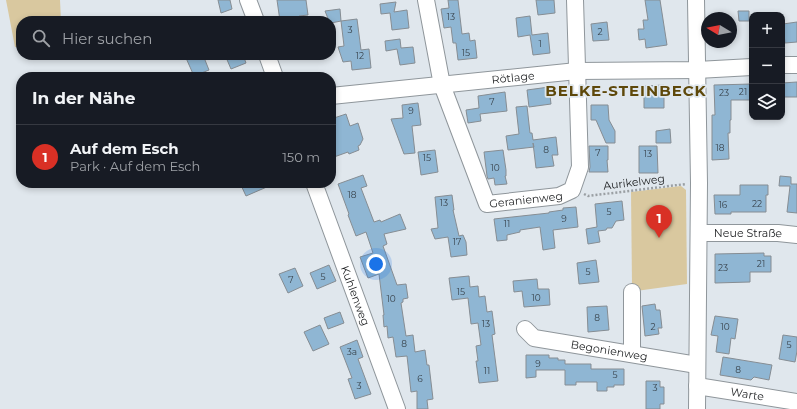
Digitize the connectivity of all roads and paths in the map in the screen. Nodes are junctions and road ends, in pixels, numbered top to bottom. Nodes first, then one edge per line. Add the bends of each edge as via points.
1 (248, 0) edge
2 (426, 0) edge
3 (575, 0) edge
4 (696, 0) edge
5 (254, 16) edge
6 (269, 60) edge
7 (797, 64) edge
8 (785, 65) edge
9 (749, 67) edge
10 (697, 70) junction
11 (576, 71) junction
12 (273, 72) edge
13 (442, 85) junction
14 (336, 96) edge
15 (699, 183) junction
16 (316, 188) edge
17 (572, 190) junction
18 (698, 233) junction
19 (797, 235) edge
20 (632, 292) dead end
21 (525, 329) dead end
22 (632, 354) junction
23 (697, 365) junction
24 (697, 386) junction
25 (797, 402) edge
26 (397, 409) edge
27 (697, 409) edge

1 - 5 street
2 - 13 street
3 - 11 street, Geranienweg
4 - 10 street
6 - 12 street
7 - 8 street
9 - 10 street, Rötlage
10 - 11 street, Rötlage
10 - 15 street
11 - 13 street, Rötlage
11 - 17 street, Geranienweg via 580,166
13 - 14 street, Rötlage
13 - 17 street, Geranienweg via 487,204 558,196
15 - 17 path, Aurikelweg via 588,196
15 - 18 street
16 - 26 street, Kuhlenweg
18 - 19 street, Neue Straße
18 - 23 street
20 - 22 street
21 - 22 street, Begonienweg via 534,338
22 - 23 street, Begonienweg
23 - 24 street
24 - 25 street, Warte
24 - 27 street

